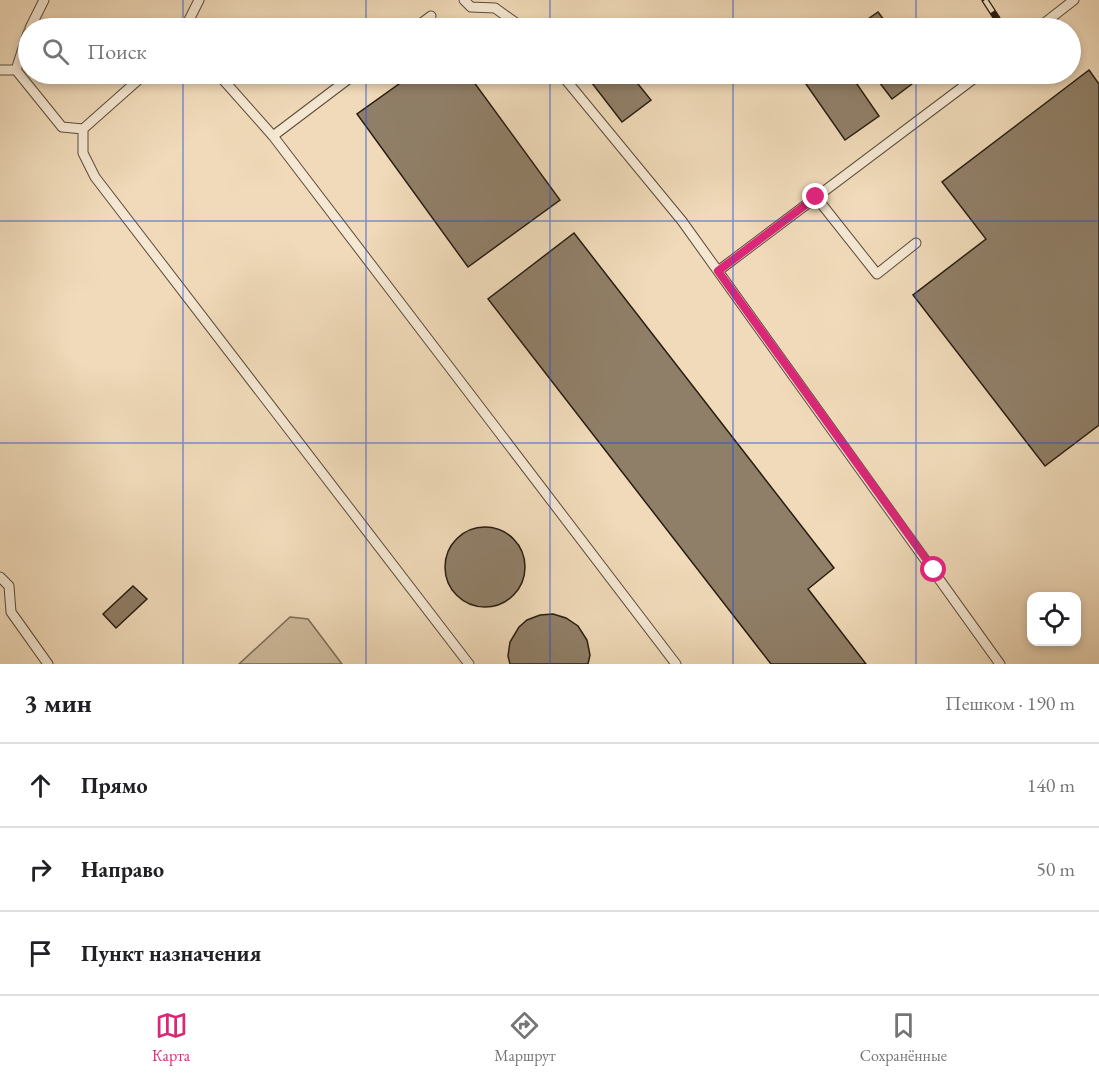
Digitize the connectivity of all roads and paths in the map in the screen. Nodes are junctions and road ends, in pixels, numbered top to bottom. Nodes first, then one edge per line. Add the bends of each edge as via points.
1 (44, 0) edge
2 (199, 0) edge
3 (464, 0) edge
4 (1074, 0) edge
5 (431, 16) dead end
6 (35, 18) edge
7 (190, 18) edge
8 (428, 18) edge
9 (509, 18) edge
10 (1051, 18) edge
11 (18, 64) edge
12 (0, 70) edge
13 (16, 70) junction
14 (18, 72) edge
15 (27, 84) edge
16 (134, 84) edge
17 (227, 84) edge
18 (342, 84) edge
19 (569, 84) edge
20 (967, 84) edge
21 (83, 129) junction
22 (273, 136) junction
23 (816, 197) junction
24 (916, 243) dead end
25 (718, 271) junction
26 (0, 577) edge
27 (48, 664) edge
28 (469, 664) edge
29 (676, 664) edge
30 (1000, 664) edge

1 - 6 lane
2 - 7 lane
3 - 9 lane via 471,7 495,8
4 - 10 lane
5 - 8 lane
11 - 13 lane
12 - 13 lane
13 - 14 lane
15 - 21 lane via 62,127
16 - 21 lane
17 - 22 lane
18 - 22 lane
19 - 25 lane
20 - 23 lane
21 - 28 lane via 82,153 95,177
22 - 29 lane
23 - 24 lane via 877,274
23 - 25 lane
25 - 30 lane
26 - 27 lane via 9,586 11,612

